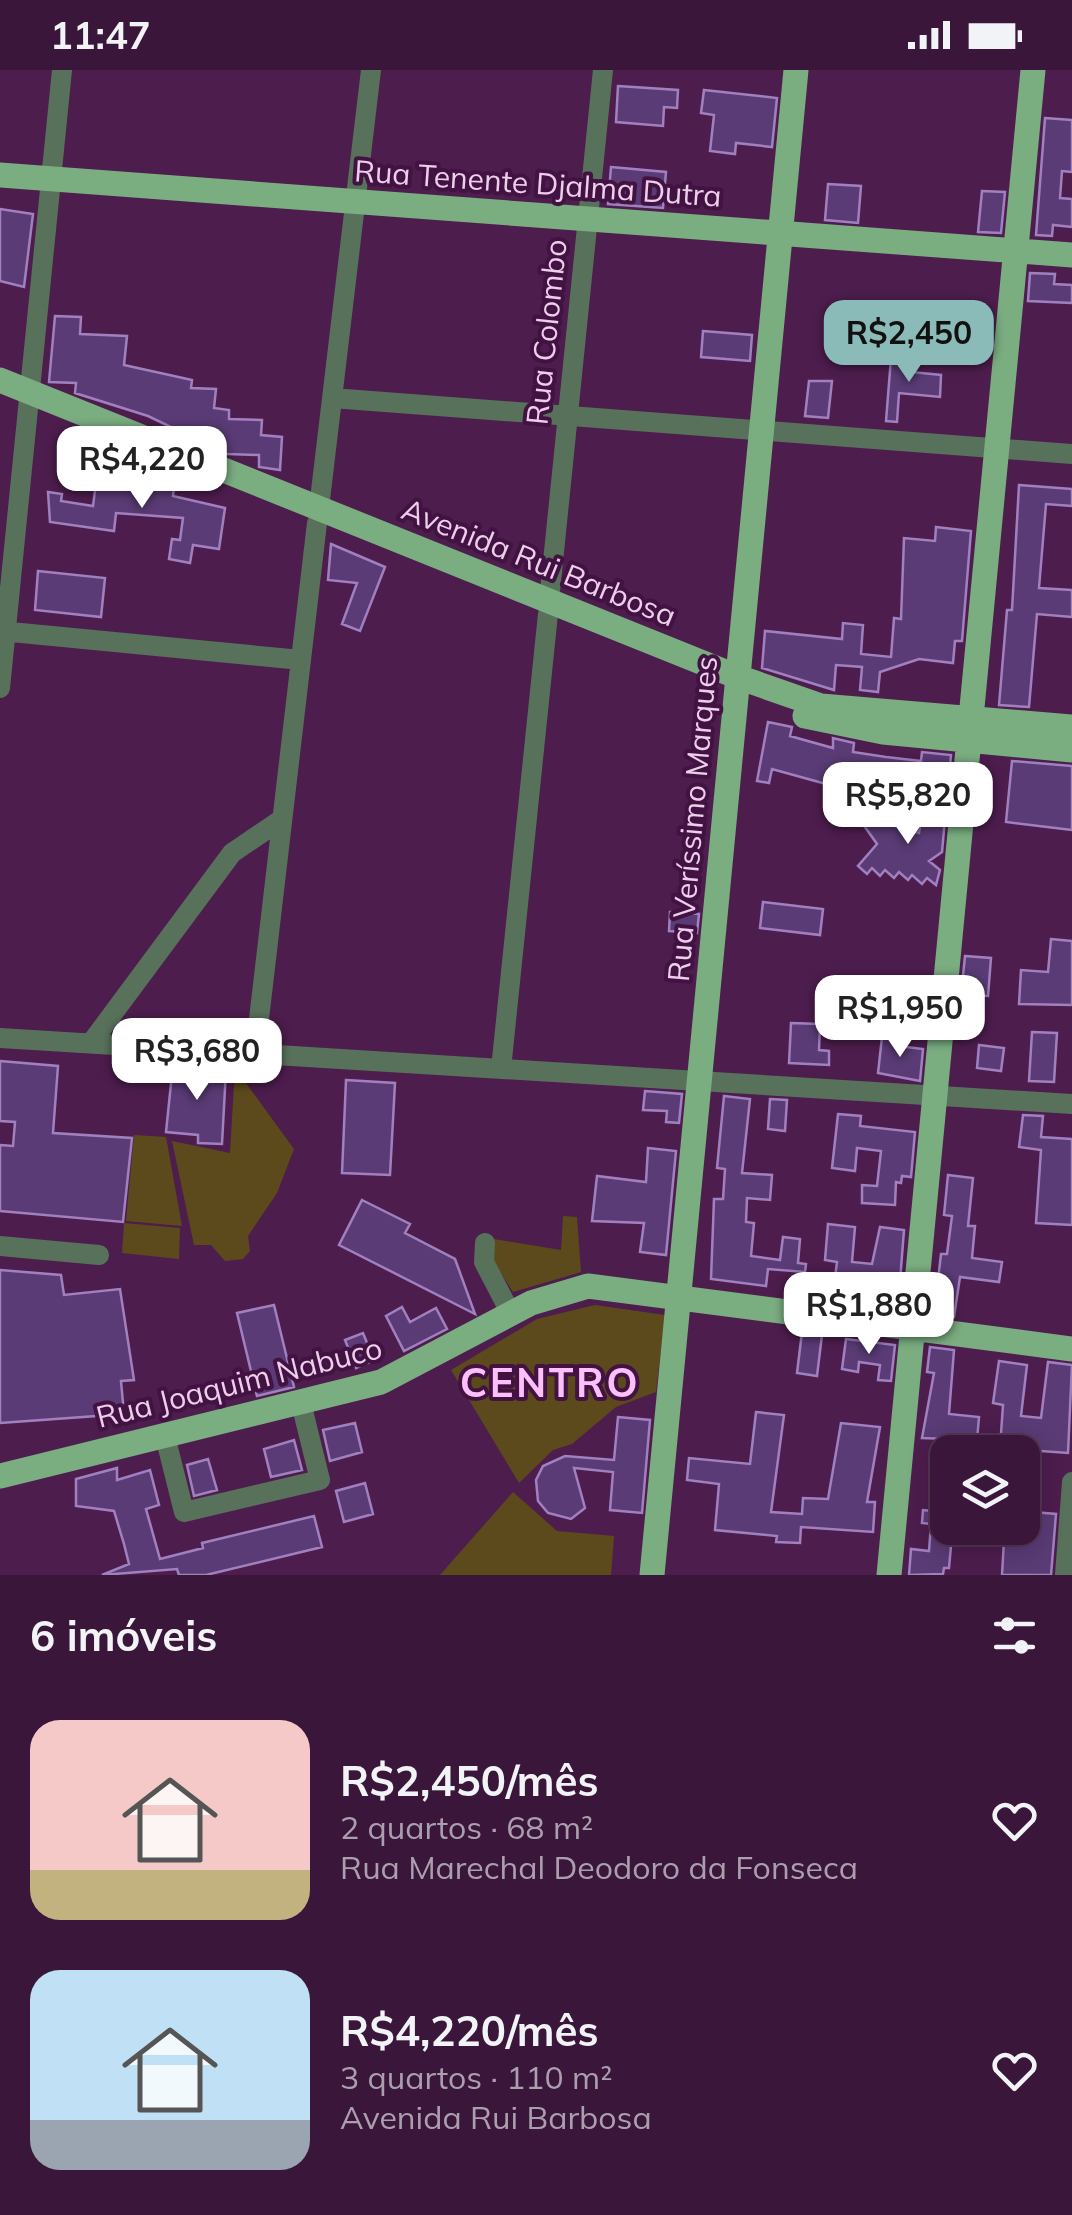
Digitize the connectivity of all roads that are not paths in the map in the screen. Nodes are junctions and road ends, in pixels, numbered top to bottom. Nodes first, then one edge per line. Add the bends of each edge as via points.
1 (62, 70) edge
2 (370, 70) edge
3 (603, 70) edge
4 (796, 70) edge
5 (1033, 70) edge
6 (0, 175) edge
7 (52, 179) junction
8 (355, 202) junction
9 (588, 219) junction
10 (780, 233) junction
11 (1016, 251) junction
12 (1072, 255) edge
13 (0, 380) edge
14 (0, 398) edge
15 (332, 398) junction
16 (29, 400) junction
17 (568, 416) junction
18 (762, 430) junction
19 (998, 448) junction
20 (1072, 454) edge
21 (318, 516) junction
22 (548, 608) junction
23 (3, 631) edge
24 (301, 660) junction
25 (737, 683) junction
26 (0, 688) edge
27 (1072, 727) edge
28 (971, 729) junction
29 (1072, 750) edge
30 (282, 819) junction
31 (0, 1038) edge
32 (91, 1044) junction
33 (255, 1054) junction
34 (501, 1069) junction
35 (699, 1081) junction
36 (936, 1096) junction
37 (1072, 1104) edge
38 (485, 1243) dead end
39 (0, 1246) edge
40 (100, 1255) dead end
41 (679, 1296) junction
42 (511, 1314) junction
43 (914, 1328) junction
44 (1072, 1350) edge
45 (301, 1403) junction
46 (165, 1436) junction
47 (0, 1476) edge
48 (1072, 1482) edge
49 (652, 1575) edge
50 (889, 1575) edge
51 (1065, 1575) edge

1 - 7 street
2 - 8 street
3 - 9 street, Rua Colombo
4 - 10 main road, Rua Veríssimo Marques
5 - 11 main road
6 - 7 main road, Rua Tenente Djalma Dutra
7 - 8 main road, Rua Tenente Djalma Dutra
7 - 16 street
8 - 9 main road, Rua Tenente Djalma Dutra
8 - 15 street
9 - 10 main road, Rua Tenente Djalma Dutra
9 - 17 street, Rua Colombo
10 - 11 main road, Rua Tenente Djalma Dutra
10 - 18 main road, Rua Veríssimo Marques
11 - 12 main road, Rua Tenente Djalma Dutra
11 - 19 main road
13 - 16 main road, Avenida Rui Barbosa
14 - 16 main road, Avenida Rui Barbosa
15 - 17 street
15 - 21 street
16 - 21 main road, Avenida Rui Barbosa
16 - 23 street
17 - 18 street
17 - 22 street, Rua Colombo
18 - 19 street
18 - 25 main road, Rua Veríssimo Marques
19 - 20 street
19 - 28 main road
21 - 22 main road, Avenida Rui Barbosa
21 - 24 street
22 - 25 main road, Avenida Rui Barbosa
22 - 34 street, Rua Colombo
23 - 24 street
23 - 26 street
24 - 30 street
25 - 28 main road, Avenida Rui Barbosa via 821,706
25 - 35 main road, Rua Veríssimo Marques
27 - 28 main road, Avenida Rui Barbosa
28 - 29 main road, Avenida Rui Barbosa
28 - 36 main road
30 - 32 street via 232,853
30 - 33 street
31 - 32 street
32 - 33 street
33 - 34 street
34 - 35 street
35 - 36 street
35 - 41 main road, Rua Veríssimo Marques
36 - 37 street
36 - 43 main road
38 - 42 street via 484,1262
39 - 40 street
41 - 42 main road, Rua Joaquim Nabuco via 588,1286 550,1294
41 - 43 main road, Rua Joaquim Nabuco
41 - 49 main road, Rua Veríssimo Marques
42 - 45 main road, Rua Joaquim Nabuco via 406,1372
43 - 44 main road, Rua Joaquim Nabuco
43 - 50 main road
45 - 46 main road, Rua Joaquim Nabuco
45 - 46 street via 320,1480 184,1512
46 - 47 main road, Rua Joaquim Nabuco
48 - 51 street

